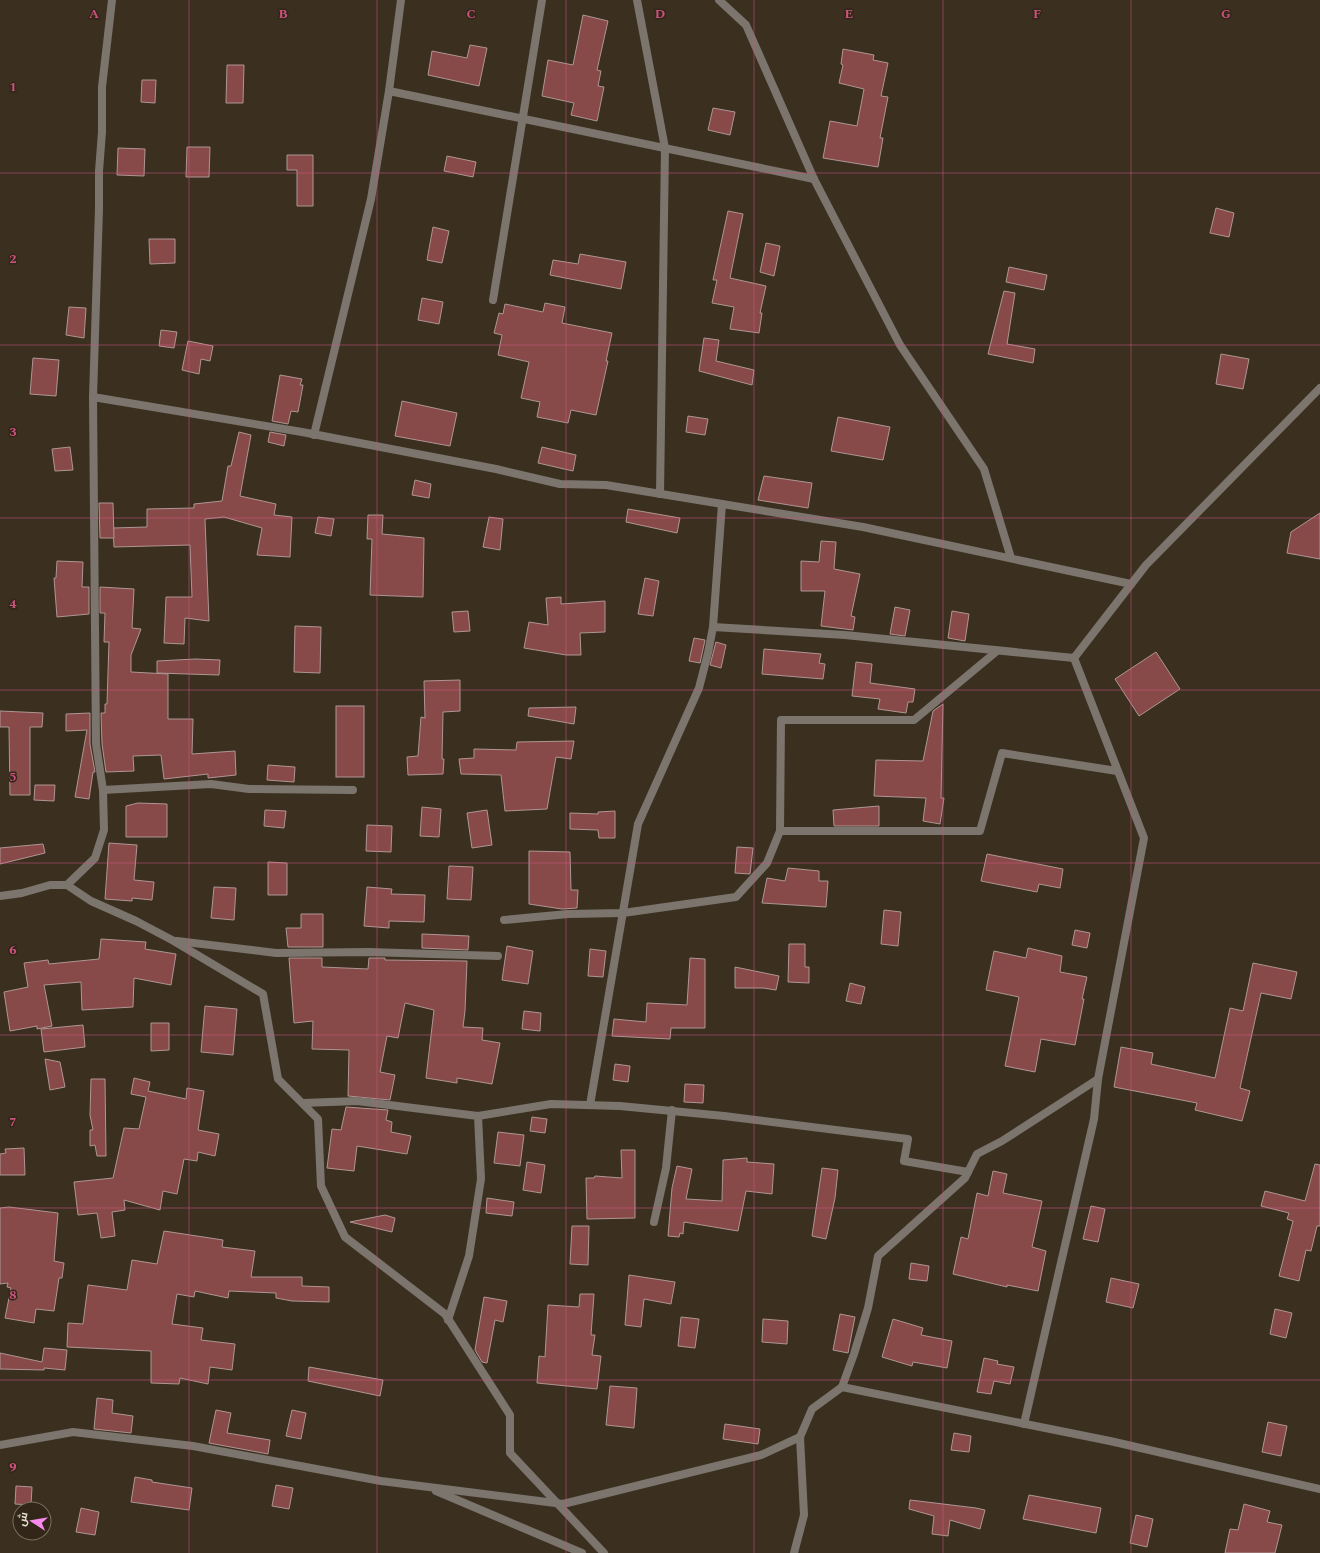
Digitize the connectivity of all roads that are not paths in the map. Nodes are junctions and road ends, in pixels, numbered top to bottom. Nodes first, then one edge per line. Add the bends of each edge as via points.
1 (112, 0) edge
2 (401, 0) edge
3 (542, 0) edge
4 (637, 0) edge
5 (719, 0) edge
6 (389, 90) junction
7 (523, 118) junction
8 (665, 148) junction
9 (814, 180) junction
10 (493, 300) dead end
11 (1320, 388) edge
12 (93, 397) junction
13 (314, 435) junction
14 (660, 494) junction
15 (722, 504) junction
16 (1011, 558) junction
17 (1131, 584) junction
18 (713, 627) junction
19 (997, 651) junction
20 (1074, 658) junction
21 (1117, 771) junction
22 (103, 790) junction
23 (353, 790) dead end
24 (780, 831) junction
25 (67, 885) junction
26 (0, 896) edge
27 (623, 912) junction
28 (504, 920) dead end
29 (172, 940) junction
30 (498, 956) dead end
31 (1098, 1080) junction
32 (302, 1104) junction
33 (590, 1105) junction
34 (672, 1110) junction
35 (478, 1116) junction
36 (968, 1172) junction
37 (654, 1222) dead end
38 (448, 1320) junction
39 (842, 1387) junction
40 (1024, 1424) junction
41 (800, 1437) junction
42 (0, 1446) edge
43 (426, 1487) junction
44 (1320, 1489) edge
45 (559, 1504) junction
46 (582, 1553) edge
47 (604, 1553) edge
48 (794, 1553) edge

1 - 12 street via 102,87
2 - 6 street
3 - 7 street
4 - 8 street
5 - 9 street via 746,25
6 - 7 street
6 - 13 street via 371,199
7 - 8 street
7 - 10 street
8 - 9 street
8 - 14 street
9 - 16 street via 900,345 984,469
11 - 17 street via 1146,565
12 - 13 street
12 - 22 street via 96,744
13 - 14 street via 496,469 560,484 606,485
14 - 15 street
15 - 16 street via 864,527
15 - 18 street
16 - 17 street
17 - 20 street
18 - 19 street via 845,635
18 - 27 street via 699,688 638,824
19 - 20 street
19 - 24 street via 914,720 781,720
20 - 21 street
21 - 24 street via 1002,753 980,831
21 - 31 street via 1144,838
22 - 23 street via 211,784 249,789
22 - 25 street via 104,830 95,858
24 - 27 street via 767,863 736,897
25 - 26 street via 50,885
25 - 29 street via 91,900
27 - 28 street
27 - 33 street
29 - 30 street via 276,952
29 - 32 street via 263,994 278,1079
31 - 36 street via 1002,1141 976,1154
31 - 40 street via 1094,1119
32 - 35 street via 357,1101
32 - 38 street via 318,1119 321,1186 345,1237 445,1314
33 - 34 street
33 - 35 street via 551,1104
34 - 36 street via 908,1139 904,1162
34 - 37 street via 666,1168
35 - 38 street via 481,1179 469,1256
36 - 39 street via 965,1178 878,1256 868,1308
38 - 45 street via 510,1415 510,1453
39 - 40 street
39 - 41 street via 812,1409
40 - 44 street
41 - 45 street via 761,1455
41 - 48 street via 804,1515
42 - 43 street via 73,1432 193,1446
43 - 45 street
43 - 46 street
45 - 47 street

